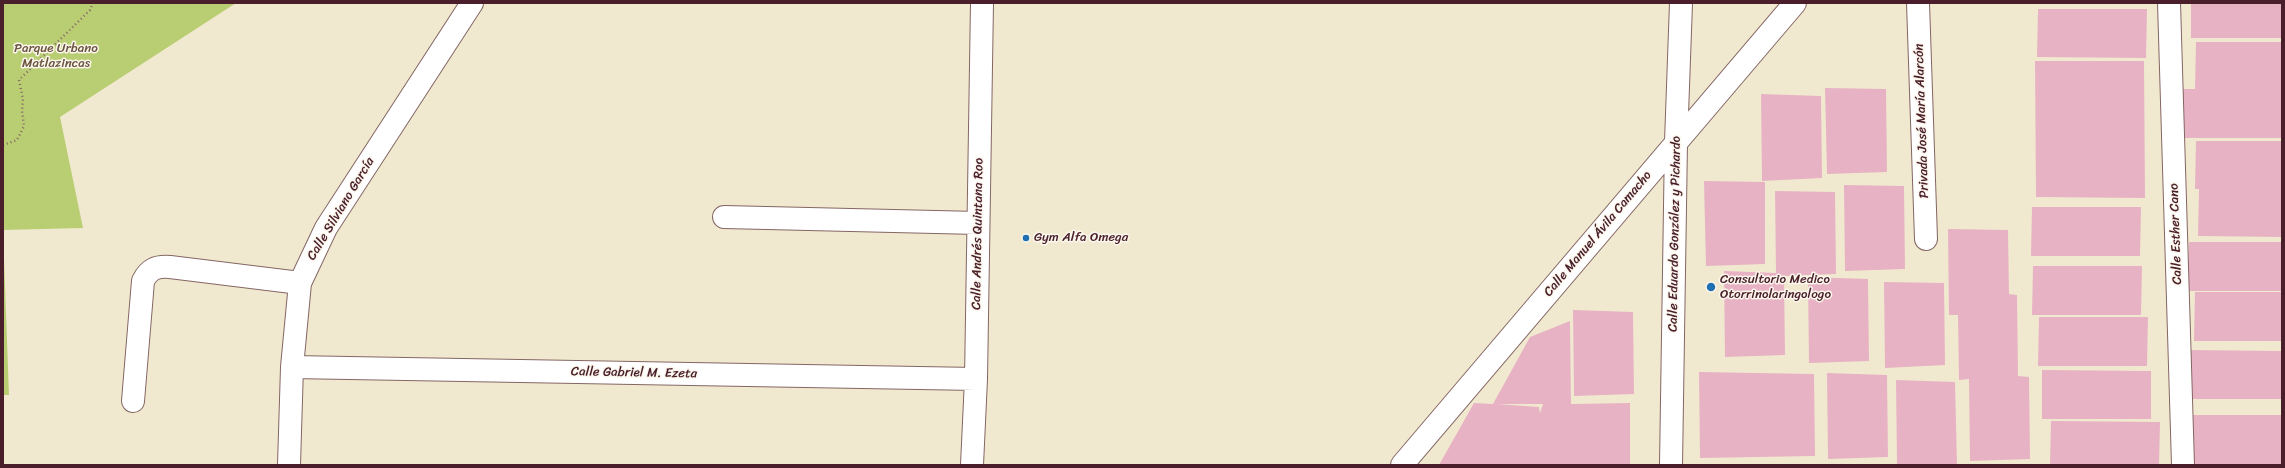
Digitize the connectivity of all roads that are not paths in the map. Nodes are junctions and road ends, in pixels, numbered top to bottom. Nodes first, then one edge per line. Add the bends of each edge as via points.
1 (472, 3) edge
2 (982, 3) edge
3 (1681, 3) edge
4 (1795, 3) edge
5 (1918, 3) edge
6 (2169, 3) edge
7 (1676, 142) junction
8 (724, 217) dead end
9 (978, 223) junction
10 (1926, 239) dead end
11 (300, 283) junction
12 (292, 367) junction
13 (976, 379) junction
14 (133, 401) dead end
15 (289, 465) edge
16 (972, 465) edge
17 (1402, 465) edge
18 (1671, 465) edge
19 (2183, 465) edge

1 - 11 street, Calle Silviano García via 326,228
2 - 9 street, Calle Andrés Quintana Roo
3 - 7 street, Calle Eduardo González y Pichardo
4 - 7 street, Calle Manuel Ávila Camacho
5 - 10 street, Privada José María Alarcón
6 - 19 street, Calle Esther Cano
7 - 17 street, Calle Manuel Ávila Camacho
7 - 18 street, Calle Eduardo González y Pichardo
8 - 9 street
9 - 13 street, Calle Andrés Quintana Roo
11 - 12 street, Calle Silviano García
11 - 14 street via 170,267 153,268 143,281
12 - 13 street, Calle Gabriel M. Ezeta
12 - 15 street, Calle Silviano García
13 - 16 street, Calle Andrés Quintana Roo

